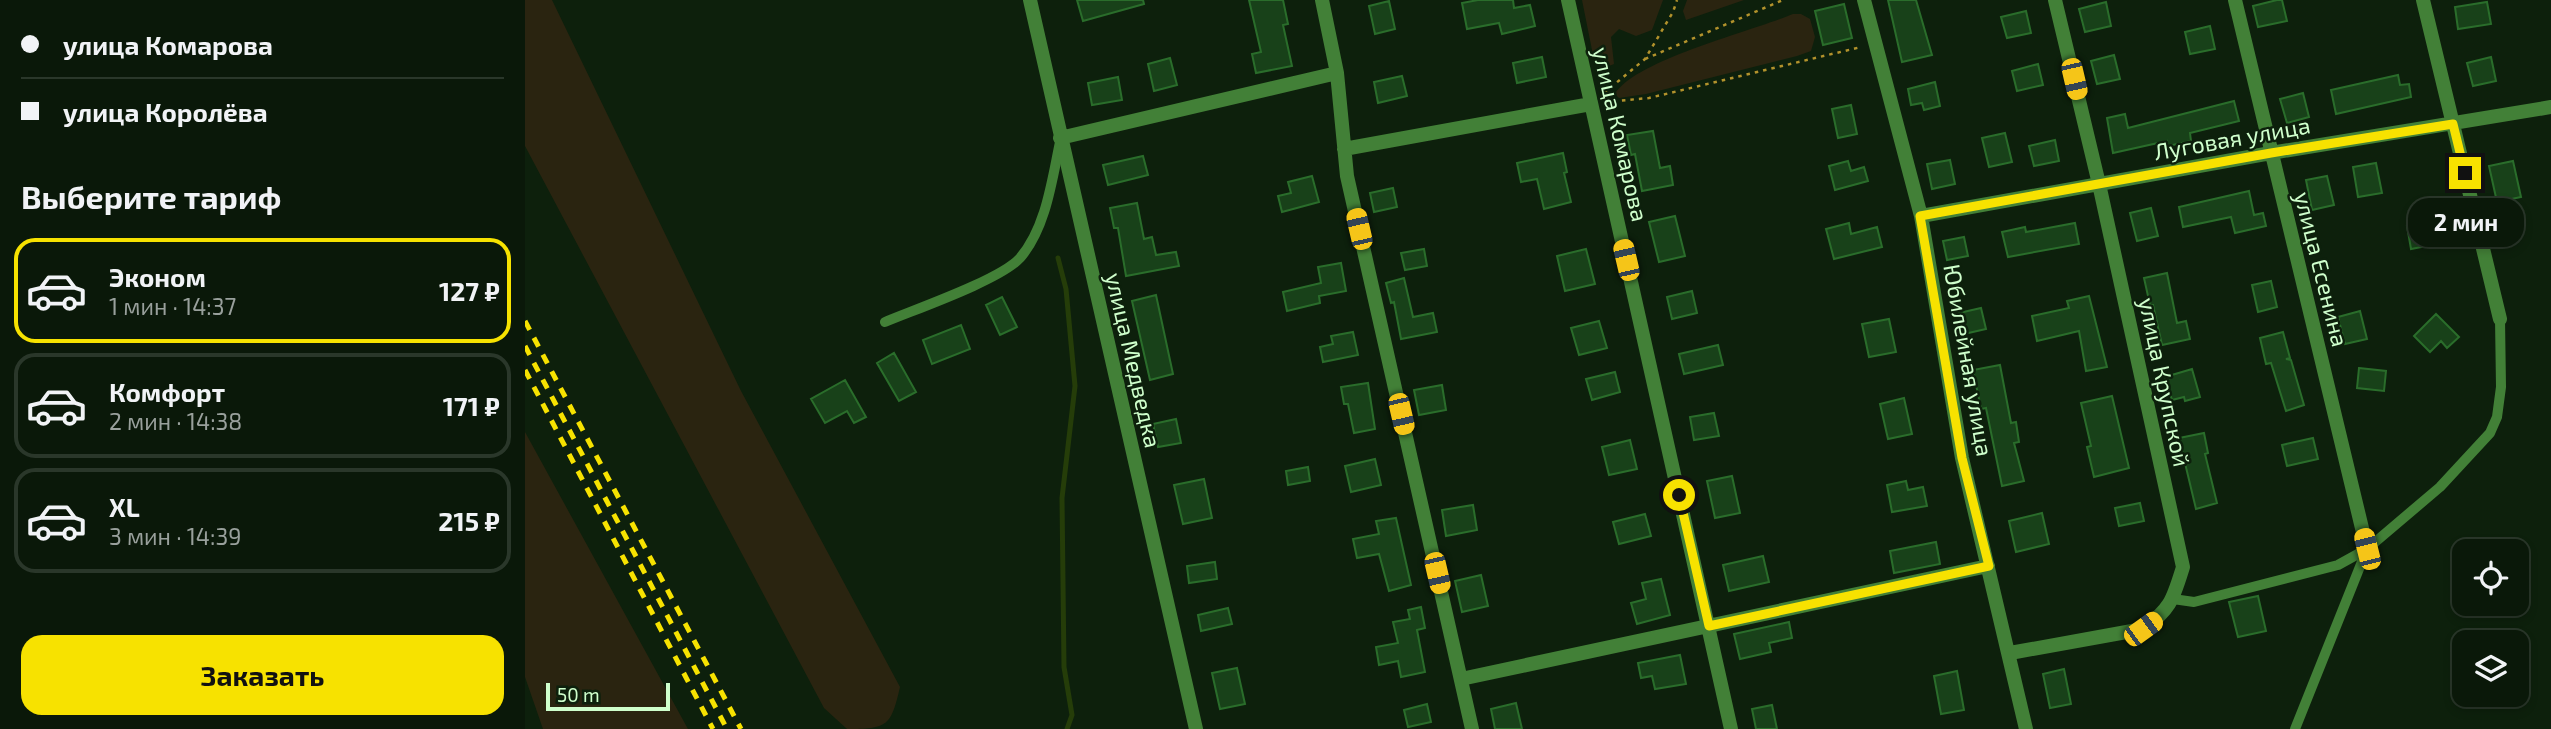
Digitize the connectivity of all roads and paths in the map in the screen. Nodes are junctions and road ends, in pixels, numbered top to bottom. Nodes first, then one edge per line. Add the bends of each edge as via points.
1 (1030, 0) edge
2 (1322, 0) edge
3 (1568, 0) edge
4 (1677, 0) edge
5 (1783, 0) edge
6 (1864, 0) edge
7 (2055, 0) edge
8 (2235, 0) edge
9 (2423, 0) edge
10 (1875, 43) junction
11 (1645, 59) junction
12 (1337, 73) junction
13 (1591, 104) junction
14 (2551, 107) edge
15 (2453, 124) junction
16 (1061, 138) junction
17 (1344, 149) junction
18 (2271, 153) junction
19 (2099, 184) junction
20 (1920, 216) junction
21 (2500, 319) joint
22 (885, 322) dead end
23 (2367, 549) junction
24 (1989, 566) junction
25 (2173, 599) junction
26 (1709, 626) junction
27 (2010, 653) junction
28 (1461, 679) junction
29 (1196, 729) edge
30 (1472, 729) edge
31 (1731, 729) edge
32 (2026, 729) edge
33 (2295, 729) edge

1 - 16 street, улица Медведка
2 - 12 street
3 - 13 street, улица Комарова
4 - 11 path
5 - 11 path
6 - 10 street, Юбилейная улица
7 - 19 street, улица Крупской
8 - 18 street, улица Есенина
9 - 15 street
10 - 13 path via 1649,98
10 - 20 street, Юбилейная улица
11 - 13 path
12 - 16 street
12 - 17 street
13 - 17 street
13 - 26 street, улица Комарова
14 - 15 street, Луговая улица
15 - 18 street, Луговая улица
15 - 21 street
16 - 22 lane via 1049,196 1019,258 995,275
16 - 29 street, улица Медведка
17 - 28 street
18 - 19 street, Луговая улица
18 - 23 street, улица Есенина
19 - 20 street, Луговая улица
19 - 25 street, улица Крупской via 2183,567
20 - 24 street, Юбилейная улица via 1962,458
21 - 23 lane via 2501,387 2490,433 2440,487
23 - 25 lane via 2338,565 2194,602
23 - 33 lane
24 - 26 street
24 - 27 street, Юбилейная улица
25 - 27 street, улица Крупской via 2161,616 2143,629
26 - 28 street
26 - 31 street, улица Комарова
27 - 32 street, Юбилейная улица
28 - 30 street

